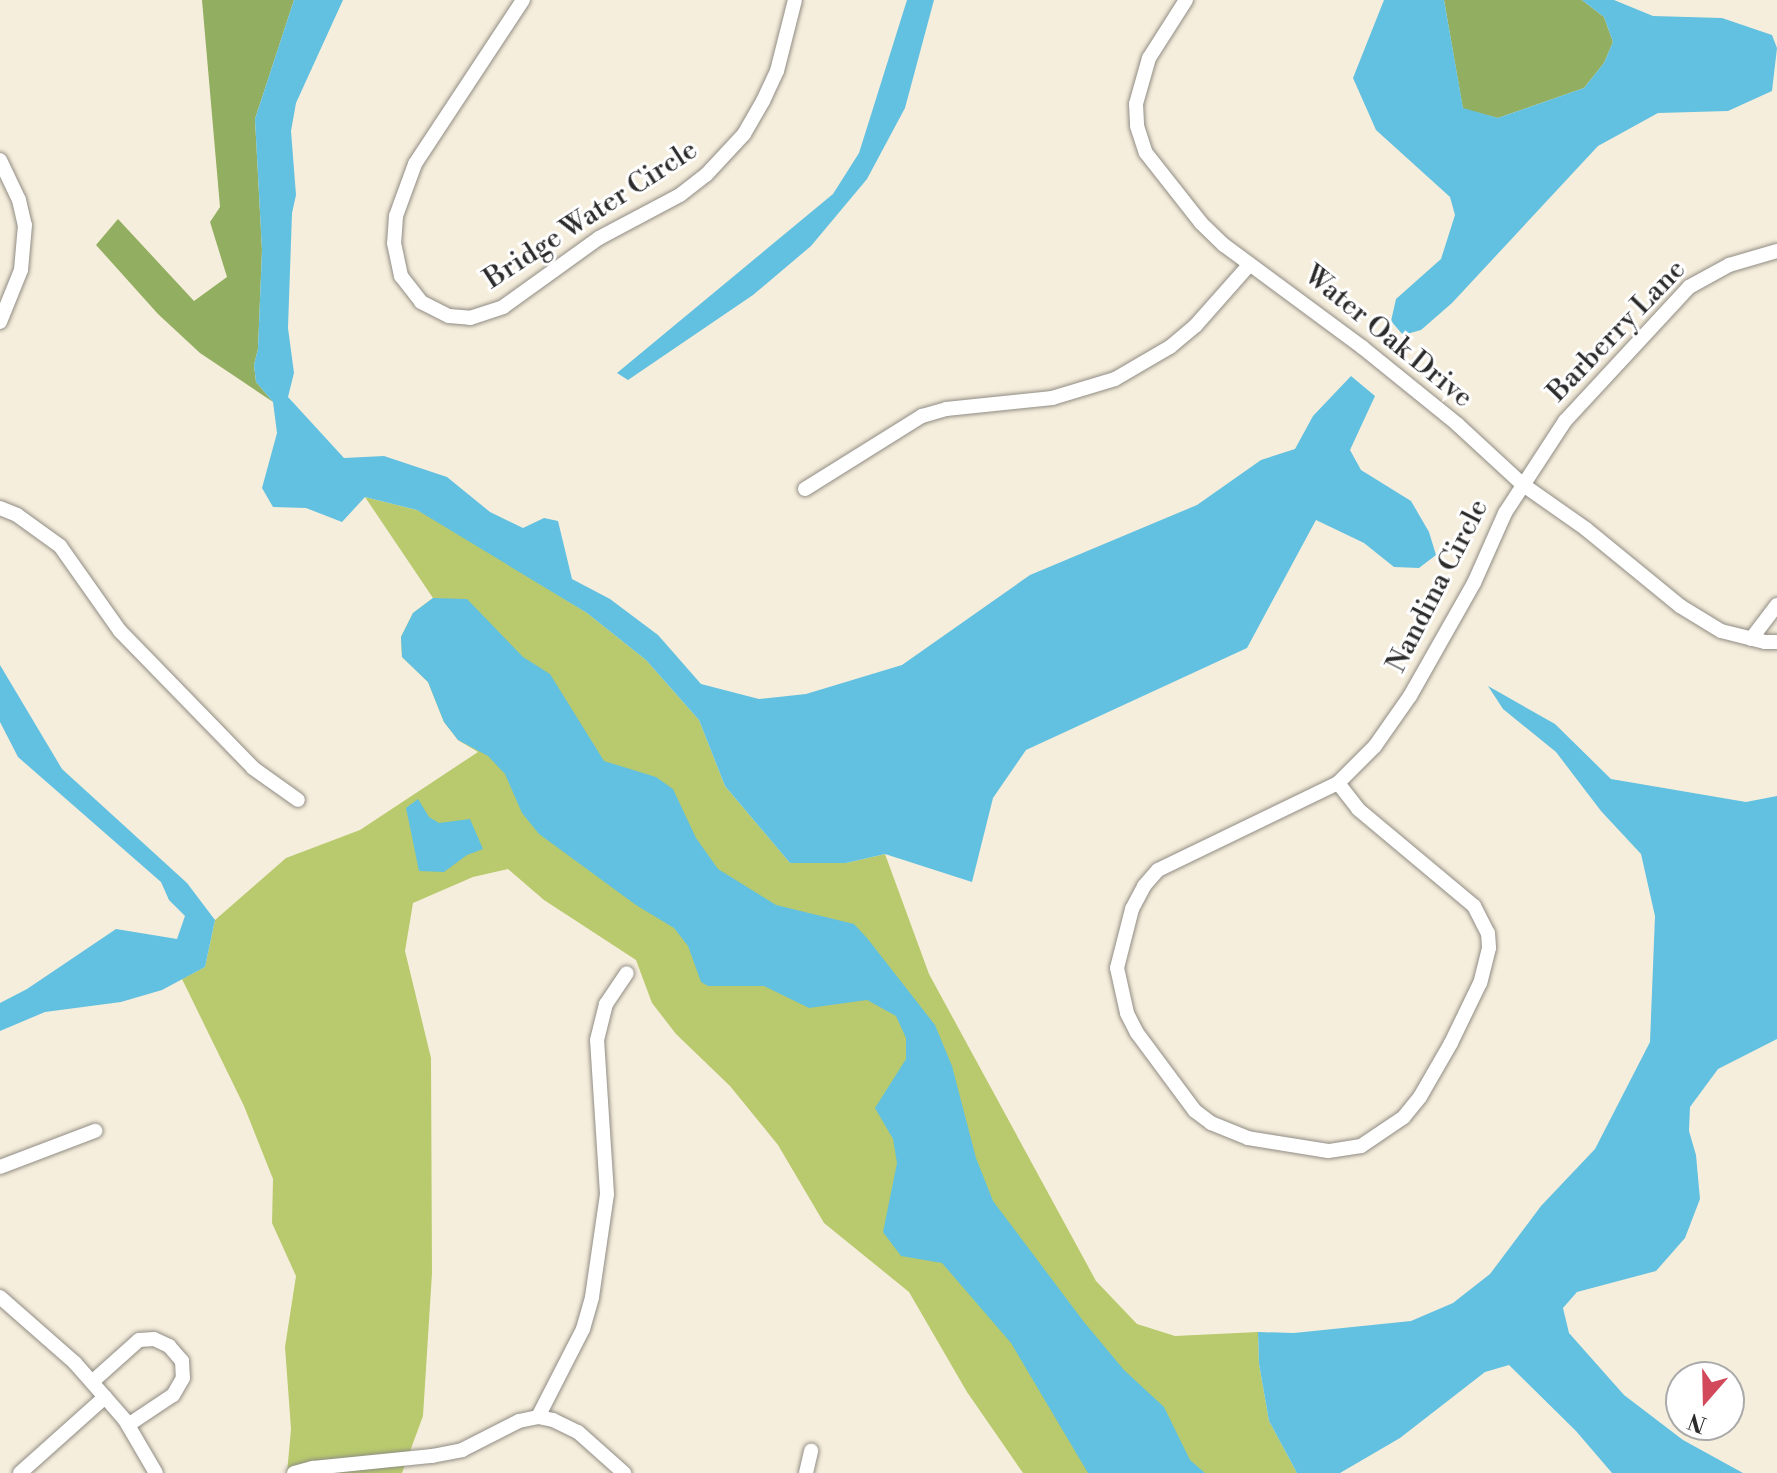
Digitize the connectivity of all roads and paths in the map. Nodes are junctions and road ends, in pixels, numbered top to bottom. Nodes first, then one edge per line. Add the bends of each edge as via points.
1 (523, 0) edge
2 (795, 0) edge
3 (1186, 0) edge
4 (0, 160) edge
5 (1777, 251) edge
6 (1250, 264) junction
7 (0, 322) edge
8 (1522, 484) junction
9 (805, 489) dead end
10 (0, 508) edge
11 (1777, 605) edge
12 (1751, 639) junction
13 (1777, 642) edge
14 (1338, 783) junction
15 (298, 800) dead end
16 (627, 973) dead end
17 (95, 1131) dead end
18 (0, 1167) edge
19 (0, 1297) edge
20 (92, 1382) junction
21 (105, 1397) junction
22 (538, 1417) junction
23 (128, 1425) junction
24 (811, 1451) dead end
25 (20, 1473) edge
26 (156, 1473) edge
27 (294, 1473) edge
28 (624, 1473) edge
29 (806, 1473) edge

1 - 2 street, Bridge Water Circle via 415,164 396,216 394,243 401,276 421,302 449,316 484,315 503,307 599,238 680,195 706,175 744,134 763,101 777,71
3 - 6 street, Water Oak Drive via 1149,58 1136,104 1137,126 1146,153 1187,207
4 - 7 street via 25,225 21,270
5 - 8 street, Barberry Lane via 1729,265 1689,287 1565,421
6 - 8 street, Water Oak Drive via 1362,347
6 - 9 street via 1196,325 1115,379 1052,398 922,416
8 - 12 street, Water Oak Drive via 1680,606 1721,631
8 - 14 street, Nandina Circle via 1453,624 1410,696 1375,746
10 - 15 street via 60,546 120,631 253,768
11 - 12 street
12 - 13 street, Water Oak Drive
14 - 14 street, Nandina Circle via 1158,870 1132,909 1117,968 1123,1002 1137,1033 1195,1111 1248,1138 1328,1151 1361,1146 1384,1134 1420,1097 1480,983 1489,948 1488,933 1474,906 1358,809
16 - 22 street via 606,1004 597,1040 607,1194 592,1297 583,1329
17 - 18 street
19 - 20 street
20 - 21 street
20 - 23 street via 139,1340 154,1339 176,1353 183,1378 173,1395
21 - 23 street
21 - 25 street
22 - 27 street via 462,1450
22 - 28 street via 578,1432
23 - 26 street
24 - 29 street

